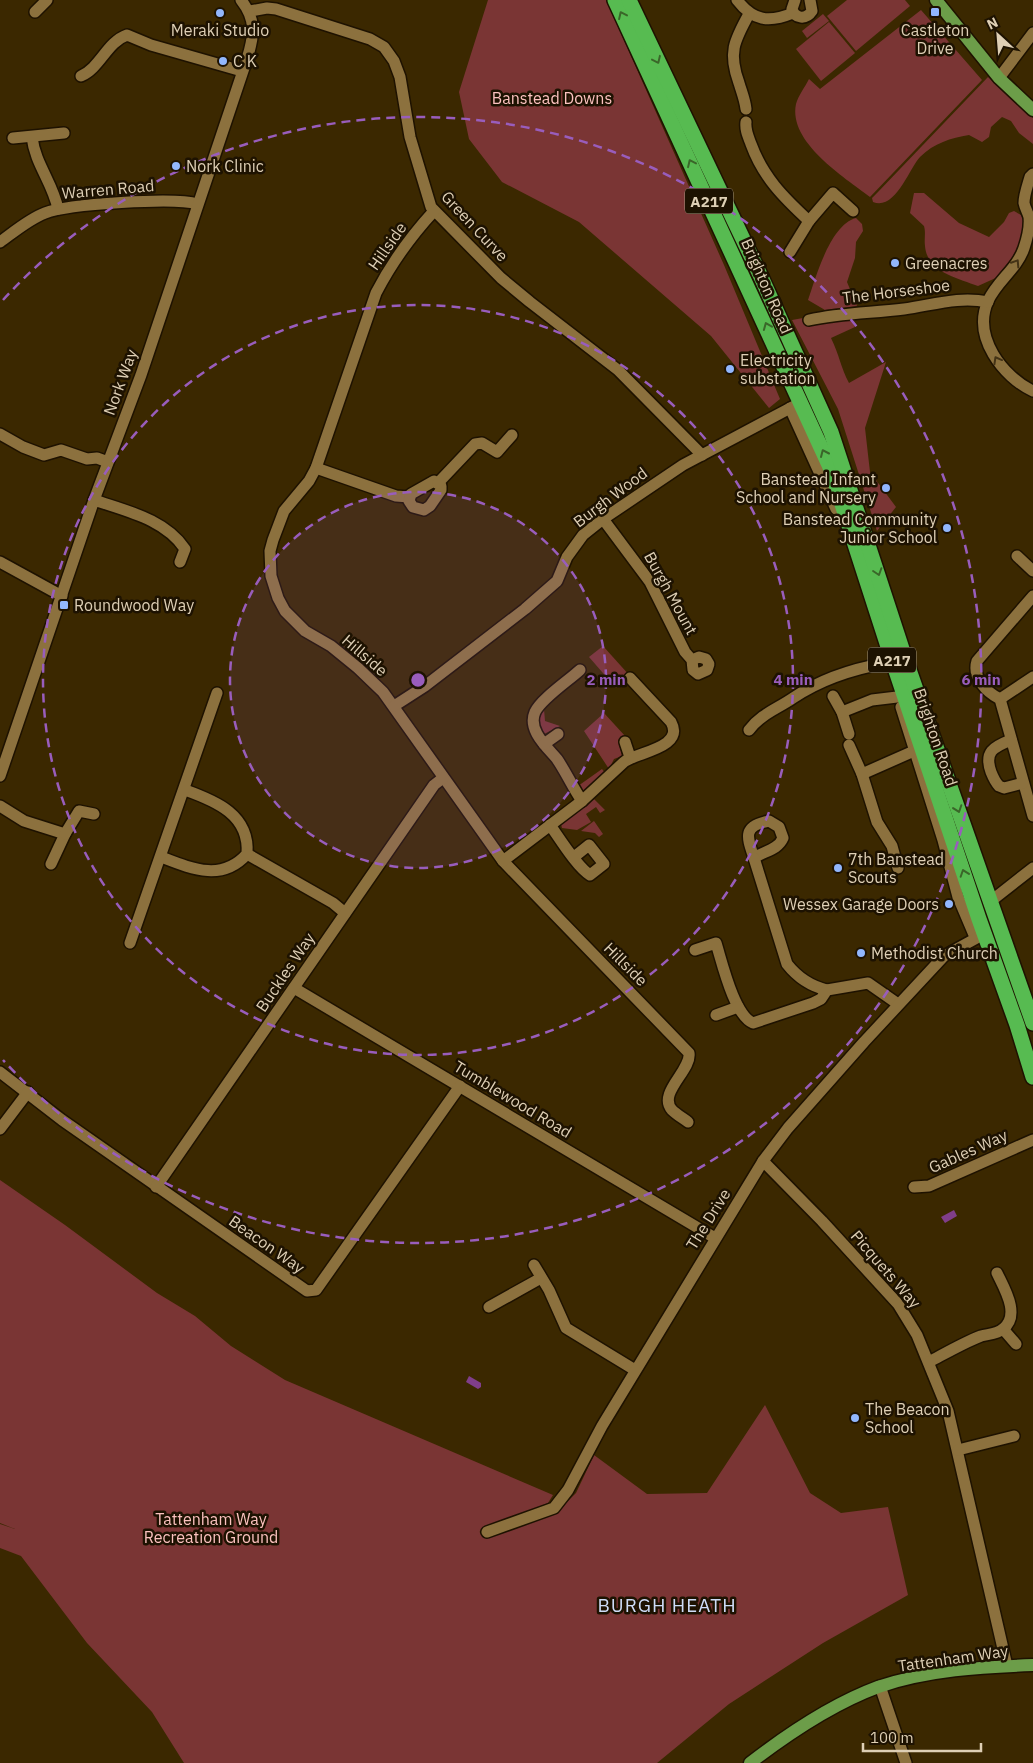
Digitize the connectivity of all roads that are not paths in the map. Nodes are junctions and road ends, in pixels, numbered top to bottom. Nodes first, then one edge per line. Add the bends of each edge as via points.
1 (46, 0) edge
2 (241, 0) edge
3 (615, 0) edge
4 (629, 0) edge
5 (737, 0) edge
6 (795, 0) edge
7 (810, 0) edge
8 (936, 0) edge
9 (268, 4) edge
10 (250, 11) junction
11 (35, 12) dead end
12 (793, 13) junction
13 (749, 14) junction
14 (1033, 33) edge
15 (242, 72) junction
16 (81, 76) dead end
17 (999, 78) junction
18 (1033, 110) edge
19 (64, 133) dead end
20 (32, 137) junction
21 (13, 138) dead end
22 (1033, 174) edge
23 (824, 185) dead end
24 (833, 194) junction
25 (197, 204) junction
26 (58, 209) junction
27 (434, 211) junction
28 (853, 211) dead end
29 (809, 220) junction
30 (0, 242) edge
31 (790, 252) dead end
32 (988, 302) junction
33 (809, 320) dead end
34 (1033, 392) edge
35 (796, 405) junction
36 (0, 434) edge
37 (512, 435) dead end
38 (702, 455) junction
39 (108, 462) junction
40 (316, 468) junction
41 (438, 482) junction
42 (409, 497) junction
43 (94, 500) junction
44 (602, 519) junction
45 (1016, 556) dead end
46 (0, 562) edge
47 (180, 562) dead end
48 (1033, 571) edge
49 (62, 596) junction
50 (1033, 596) edge
51 (692, 660) dead end
52 (886, 662) junction
53 (580, 670) dead end
54 (1033, 677) edge
55 (630, 678) dead end
56 (217, 692) dead end
57 (833, 696) dead end
58 (897, 697) junction
59 (1000, 700) junction
60 (394, 706) junction
61 (842, 712) junction
62 (749, 730) dead end
63 (558, 734) dead end
64 (1011, 740) junction
65 (625, 742) dead end
66 (544, 744) junction
67 (914, 751) junction
68 (630, 757) junction
69 (1, 770) edge
70 (862, 774) junction
71 (443, 778) junction
72 (1023, 783) junction
73 (185, 790) junction
74 (582, 801) junction
75 (0, 806) edge
76 (94, 814) dead end
77 (1033, 816) edge
78 (550, 825) junction
79 (65, 834) junction
80 (247, 854) junction
81 (574, 856) dead end
82 (161, 857) junction
83 (754, 858) dead end
84 (503, 861) junction
85 (51, 864) dead end
86 (898, 868) dead end
87 (1029, 871) edge
88 (990, 895) junction
89 (345, 913) junction
90 (980, 935) junction
91 (130, 944) dead end
92 (695, 950) dead end
93 (294, 988) junction
94 (827, 990) junction
95 (898, 1004) junction
96 (740, 1011) junction
97 (716, 1015) dead end
98 (1032, 1019) edge
99 (1017, 1024) junction
100 (0, 1072) edge
101 (1033, 1077) edge
102 (460, 1086) junction
103 (28, 1092) junction
104 (688, 1122) dead end
105 (0, 1129) edge
106 (1033, 1140) edge
107 (762, 1161) junction
108 (156, 1187) junction
109 (914, 1187) dead end
110 (715, 1238) junction
111 (534, 1265) dead end
112 (997, 1273) dead end
113 (541, 1278) junction
114 (488, 1308) dead end
115 (1003, 1329) junction
116 (1016, 1344) dead end
117 (929, 1362) junction
118 (635, 1370) junction
119 (1014, 1436) dead end
120 (958, 1450) junction
121 (487, 1532) dead end
122 (1033, 1665) edge
123 (1007, 1666) junction
124 (880, 1686) junction
125 (750, 1763) edge
126 (906, 1763) edge

1 - 11 street
2 - 10 street
35 -> 3 highway, Brighton Road / A217
4 -> 88 highway, Brighton Road / A217 via 831,432 906,661
5 - 13 street
6 - 12 street
7 - 12 street via 812,8 807,16 798,17
8 - 17 main road
9 - 10 street, Green Curve
9 - 27 street, Green Curve via 370,39 384,47 398,69 413,145 427,198
10 - 15 street, Nork Way via 254,31
12 - 13 street via 774,19
13 - 29 street via 733,46 734,64 745,100 746,110 740,114 741,120 746,122 745,128 763,172
14 - 17 street
15 - 16 street via 127,35
15 - 25 street, Nork Way
17 - 18 main road
19 - 20 street
20 - 21 street
20 - 26 street via 34,155 53,188
32 -> 22 street via 1024,248 1029,219 1024,202
23 - 24 street
24 - 28 street
24 - 29 street
25 - 26 street, Warren Road via 159,201
25 - 39 street, Nork Way via 141,375
26 - 30 street, Warren Road via 30,220
27 - 38 street, Green Curve via 501,278 618,370
27 - 40 street, Hillside via 392,262 376,292
29 - 31 street
32 - 33 street, The Horseshoe via 970,298
34 -> 32 street via 1008,376 989,346 985,331
35 - 38 street, Burgh Wood
35 - 52 street, Brighton Road via 830,492
90 -> 35 highway, Brighton Road / A217 via 830,467
36 - 39 street via 44,455 61,450
37 - 41 street via 497,452 482,443 475,444
38 - 44 street, Burgh Wood
39 - 43 street, Nork Way
40 - 42 street via 396,496
40 - 60 street, Hillside via 276,527 270,551 274,588 285,611 295,622 358,668
41 - 42 street via 427,483
41 - 42 street via 440,494 428,509 416,510
43 - 47 street via 138,515 164,529 185,549
43 - 49 street, Nork Way
44 - 51 street, Burgh Mount via 646,576
44 - 60 street, Burgh Wood via 583,535 567,557 557,581 526,609 426,686
45 - 48 street
46 - 49 street
49 - 69 street, Nork Way
50 - 59 street via 977,661 976,676
52 - 58 street, Brighton Road
52 - 62 street via 852,670 803,690 756,721
53 - 66 street via 535,713 535,728
54 - 59 street
55 - 68 street via 671,722 674,731 664,746
56 - 73 street
57 - 61 street
58 - 61 street via 872,700
58 - 67 street, Brighton Road
59 - 64 street
60 - 71 street, Hillside
61 - 70 street
63 - 66 street
64 - 72 street
64 - 72 street via 994,748 988,761 998,786 1004,788
65 - 68 street
66 - 74 street
67 - 70 street
67 - 90 street, Brighton Road via 958,897
68 - 74 street
70 - 86 street via 880,828 896,844
71 - 84 street, Hillside
71 - 89 street, Buckles Way via 434,785
72 - 77 street
73 - 80 street via 215,801 233,813 244,830
73 - 82 street
74 - 78 street
75 - 79 street via 24,821
76 - 79 street via 79,811
78 - 81 street
78 - 84 street
79 - 85 street
80 - 82 street via 230,868 204,872
80 - 89 street
82 - 91 street
83 - 94 street via 787,964 808,984
84 - 104 street, Hillside via 689,1052 689,1061 672,1089 669,1101 673,1111
87 - 88 street
88 - 98 highway, Brighton Road / A217
88 - 99 highway via 983,894 982,903 1016,1006
89 - 93 street, Buckles Way
90 - 95 street, The Drive via 944,956
90 - 99 highway, Brighton Road / A217
92 - 96 street via 716,943
93 - 102 street, Tumblewood Road
93 - 108 street, Buckles Way
94 - 95 street via 868,983
94 - 96 street via 813,1003 760,1022 747,1020
95 - 107 street, The Drive
96 - 97 street
99 - 101 highway, Brighton Road / A217
100 - 103 street, Beacon Way
102 - 108 street, Beacon Way via 316,1290 311,1292
102 - 110 street, Tumblewood Road
103 - 105 street
103 - 108 street, Beacon Way
106 - 109 street, Gables Way via 929,1186
107 - 110 street, The Drive
107 - 117 street, Picquets Way via 898,1304
110 - 118 street, The Drive
111 - 113 street
112 - 115 street via 1011,1309
113 - 114 street
113 - 118 street via 566,1328
115 - 116 street
115 - 117 street via 976,1338
117 - 120 street, Picquets Way via 948,1411
118 - 121 street, The Drive via 568,1490 554,1508
119 - 120 street
120 - 123 street, Picquets Way
122 - 123 main road, Tattenham Way
123 - 124 main road, Tattenham Way via 933,1674
124 - 125 main road, Tattenham Way via 841,1703
124 - 126 street

